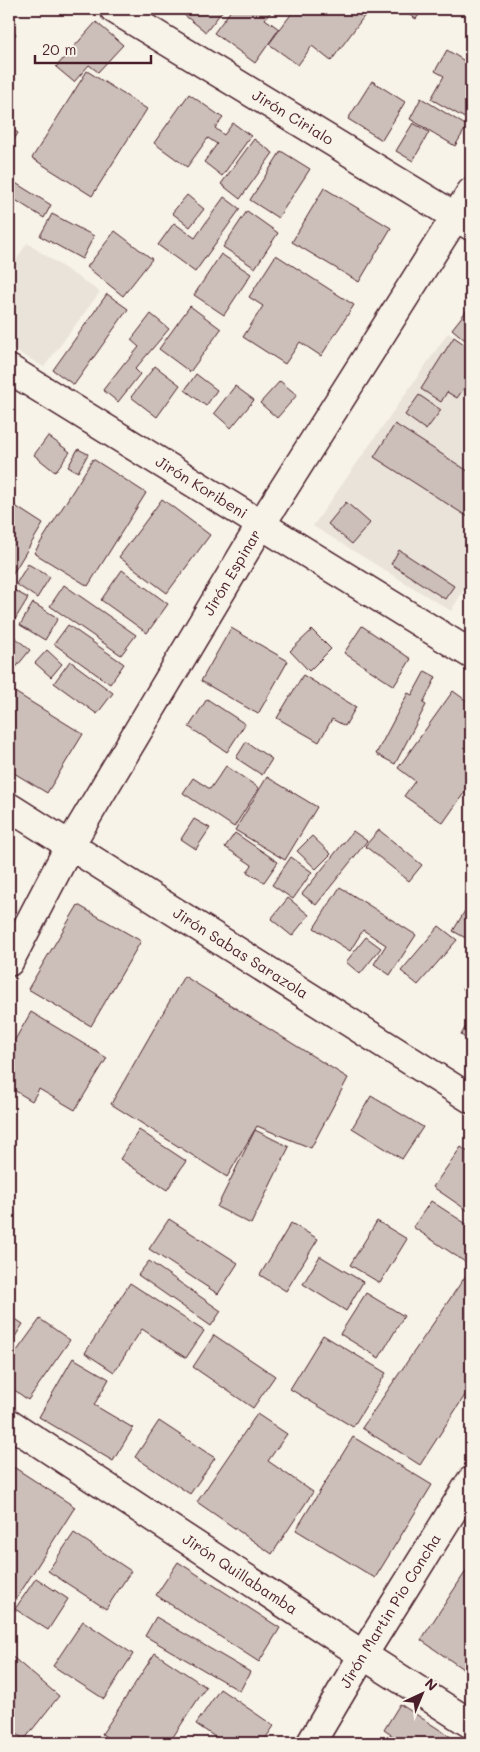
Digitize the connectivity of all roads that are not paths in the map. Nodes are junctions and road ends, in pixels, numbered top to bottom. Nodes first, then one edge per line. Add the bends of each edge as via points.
1 (114, 9) edge
2 (471, 192) edge
3 (464, 221) edge
4 (9, 368) edge
5 (262, 523) junction
6 (471, 654) edge
7 (9, 807) edge
8 (70, 845) junction
9 (9, 962) edge
10 (471, 1099) edge
11 (9, 1424) edge
12 (471, 1481) edge
13 (363, 1655) junction
14 (471, 1724) edge
15 (312, 1743) edge

1 - 3 street, Jirón Cirialo
2 - 3 street, Jirón Espinar
3 - 5 street, Jirón Espinar
4 - 5 street, Jirón Koribeni
5 - 6 street, Jirón Koribeni
5 - 8 street, Jirón Espinar
7 - 8 street, Jirón Sabas Sarazola
8 - 9 street, Jirón Espinar
8 - 10 street, Jirón Sabas Sarazola
11 - 13 street, Jirón Quillabamba
12 - 13 street, Jirón Martin Pio Concha
13 - 14 street, Jirón Quillabamba
13 - 15 street, Jirón Martin Pio Concha

